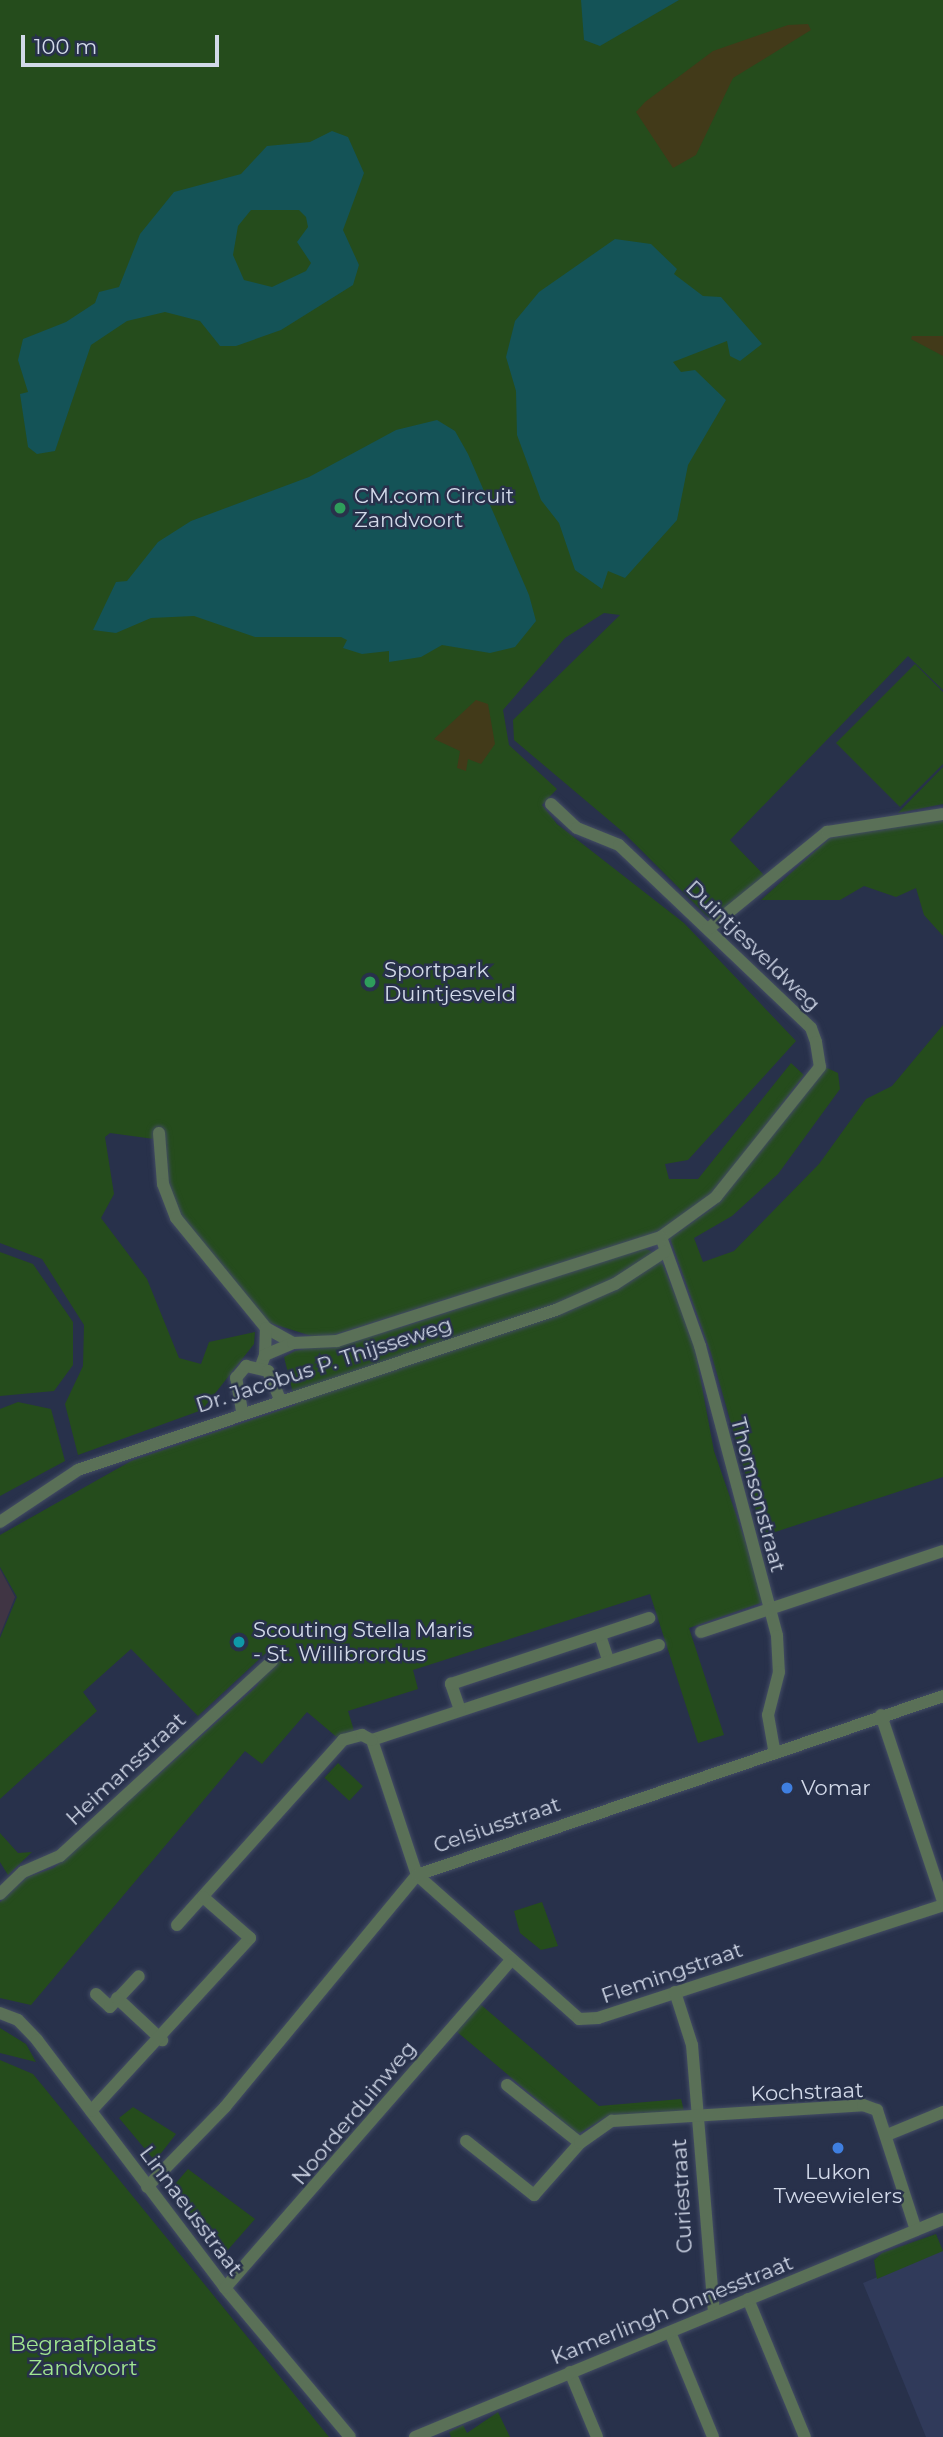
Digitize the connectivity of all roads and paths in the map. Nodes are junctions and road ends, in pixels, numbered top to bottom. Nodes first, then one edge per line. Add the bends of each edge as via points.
1 (551, 804) dead end
2 (943, 814) edge
3 (708, 929) junction
4 (159, 1133) dead end
5 (661, 1237) junction
6 (664, 1252) junction
7 (266, 1328) junction
8 (293, 1343) junction
9 (263, 1361) junction
10 (280, 1399) junction
11 (242, 1412) junction
12 (0, 1522) edge
13 (943, 1551) edge
14 (768, 1612) junction
15 (649, 1618) dead end
16 (701, 1632) dead end
17 (600, 1635) junction
18 (659, 1645) dead end
19 (272, 1661) dead end
20 (609, 1662) junction
21 (943, 1696) edge
22 (460, 1710) junction
23 (881, 1715) junction
24 (372, 1741) junction
25 (775, 1753) junction
26 (417, 1875) junction
27 (0, 1894) edge
28 (203, 1897) junction
29 (943, 1903) edge
30 (177, 1925) dead end
31 (511, 1960) junction
32 (139, 1976) dead end
33 (675, 1992) junction
34 (96, 1994) dead end
35 (117, 1998) junction
36 (0, 2013) edge
37 (162, 2040) junction
38 (507, 2085) dead end
39 (91, 2112) junction
40 (943, 2112) edge
41 (697, 2118) junction
42 (887, 2135) junction
43 (466, 2141) dead end
44 (580, 2143) junction
45 (147, 2187) junction
46 (943, 2219) edge
47 (916, 2230) junction
48 (225, 2288) junction
49 (748, 2299) junction
50 (714, 2313) junction
51 (670, 2332) junction
52 (570, 2372) junction
53 (350, 2437) edge
54 (415, 2437) edge
55 (597, 2437) edge
56 (713, 2437) edge
57 (805, 2437) edge

1 - 3 street, Duintjesveldweg via 577,828 619,845
2 - 3 street via 827,832
3 - 5 street, Duintjesveldweg via 811,1028 820,1067 716,1197
4 - 7 street via 163,1184 176,1218
5 - 6 street
5 - 8 street, Duintjesveldweg via 337,1341
6 - 10 street, Dr. Jacobus P. Thijsseweg via 615,1284 558,1308
6 - 14 street, Thomsonstraat via 700,1346
7 - 8 street
7 - 9 street
8 - 9 street, Duintjesveldweg
9 - 10 street
9 - 11 street, Duintjesveldweg via 246,1366 236,1378
10 - 11 street, Dr. Jacobus P. Thijsseweg
11 - 12 street, Dr. Jacobus P. Thijsseweg via 78,1470
13 - 14 street
14 - 16 street
14 - 25 street, Thomsonstraat via 779,1664 768,1715
15 - 17 street
17 - 20 street
17 - 22 street via 451,1684
18 - 20 street
19 - 27 street, Heimansstraat via 60,1856 23,1872
20 - 22 street
21 - 23 street, Celsiusstraat
22 - 24 street
23 - 25 street, Celsiusstraat
23 - 29 street
24 - 26 street
24 - 28 street via 362,1735 343,1740
25 - 26 street, Celsiusstraat
26 - 31 street, Flemingstraat
26 - 45 street, Celsiusstraat via 225,2107
28 - 30 street
28 - 37 street via 250,1938
29 - 33 street, Flemingstraat
31 - 33 street, Flemingstraat via 579,2019
31 - 48 street, Noorderduinweg
32 - 35 street
33 - 41 street, Curiestraat via 692,2045
34 - 35 street via 110,2007
35 - 37 street
36 - 39 street, Linnaeusstraat via 18,2020
37 - 39 street
38 - 44 street
39 - 45 street, Linnaeusstraat
40 - 42 street
41 - 42 street, Kochstraat via 863,2105 877,2110
41 - 44 street, Curiestraat via 612,2121
41 - 50 street, Curiestraat
42 - 47 street, Kochstraat
43 - 44 street, Curiestraat via 534,2195
45 - 48 street, Linnaeusstraat
46 - 47 street, Kamerlingh Onnesstraat
47 - 49 street, Kamerlingh Onnesstraat
48 - 53 street, Linnaeusstraat
49 - 50 street, Kamerlingh Onnesstraat
49 - 57 street
50 - 51 street, Kamerlingh Onnesstraat
51 - 52 street, Kamerlingh Onnesstraat
51 - 56 street
52 - 54 street, Kamerlingh Onnesstraat
52 - 55 street

